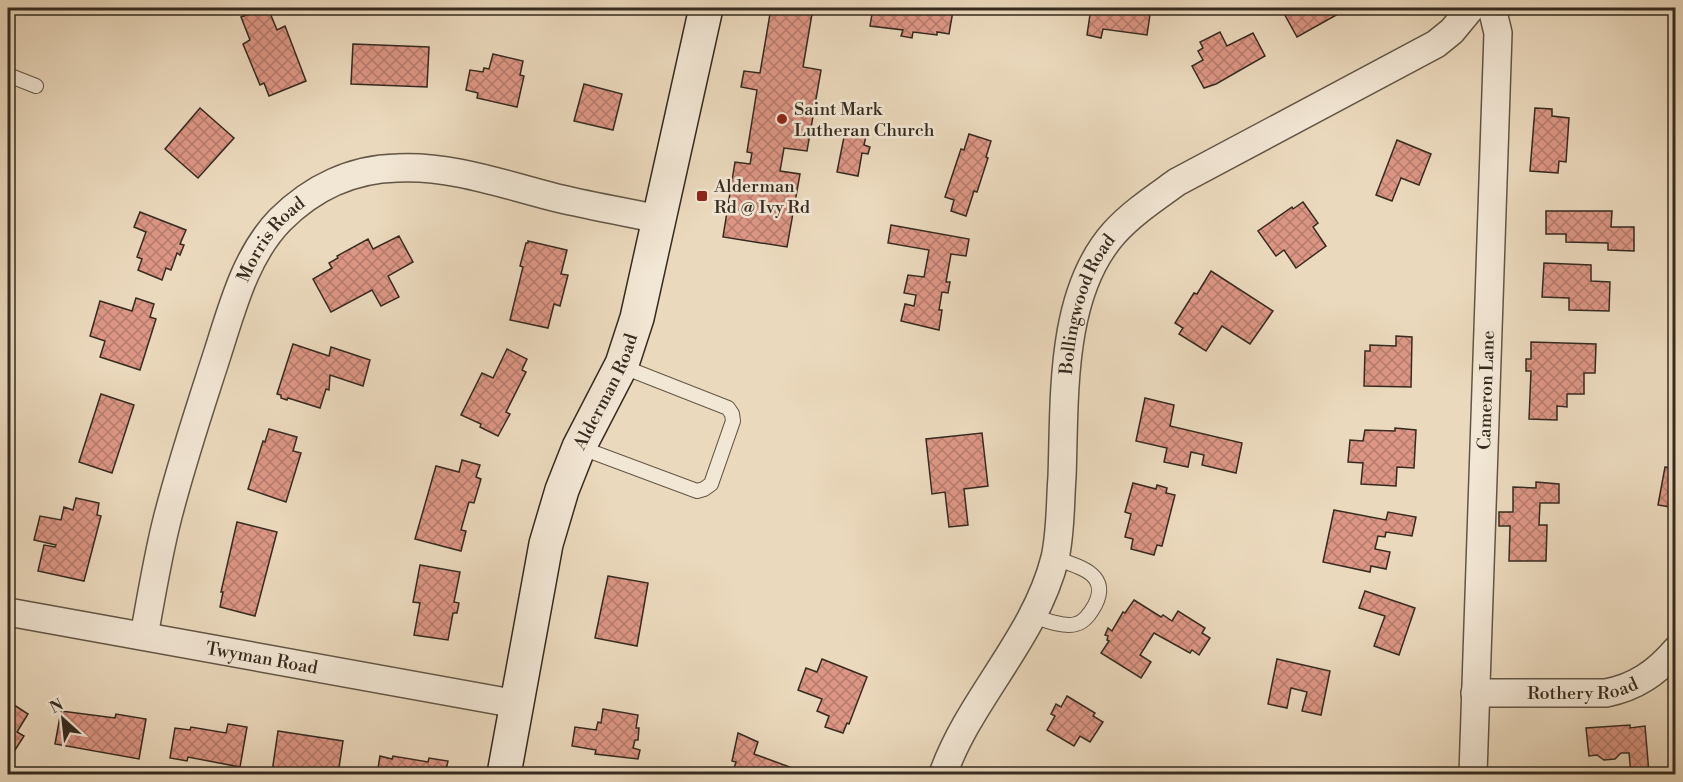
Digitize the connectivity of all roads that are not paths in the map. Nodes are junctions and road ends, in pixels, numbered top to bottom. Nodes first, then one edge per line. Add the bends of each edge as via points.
1 (706, 8) edge
2 (1471, 8) edge
3 (1492, 8) edge
4 (8, 75) edge
5 (36, 86) dead end
6 (659, 219) junction
7 (620, 366) junction
8 (579, 447) junction
9 (1054, 558) junction
10 (8, 612) edge
11 (1030, 615) junction
12 (144, 636) junction
13 (1676, 650) edge
14 (1475, 693) junction
15 (517, 704) junction
16 (504, 774) edge
17 (943, 774) edge
18 (1473, 774) edge

1 - 6 main road, Alderman Road
2 - 9 street, Bollingwood Road via 1436,45 1177,182 1113,234 1094,262 1071,326
3 - 14 street, Cameron Lane via 1498,33
4 - 5 lane
6 - 7 main road, Alderman Road via 638,318
6 - 12 street, Morris Road via 445,171 398,168 364,171 328,184 302,200 260,246 239,288 166,524
7 - 8 main road, Alderman Road
7 - 8 lane via 728,408 733,421 711,484 697,491
8 - 15 main road, Alderman Road via 546,544
9 - 11 street, Bollingwood Road via 1043,592
9 - 11 lane via 1093,574 1101,590 1097,601 1089,615 1076,625
10 - 12 street, Twyman Road
11 - 17 street, Bollingwood Road via 961,733
12 - 15 street, Twyman Road
13 - 14 street, Rothery Road via 1643,680 1606,693
14 - 18 street, Cameron Lane
15 - 16 main road, Alderman Road

